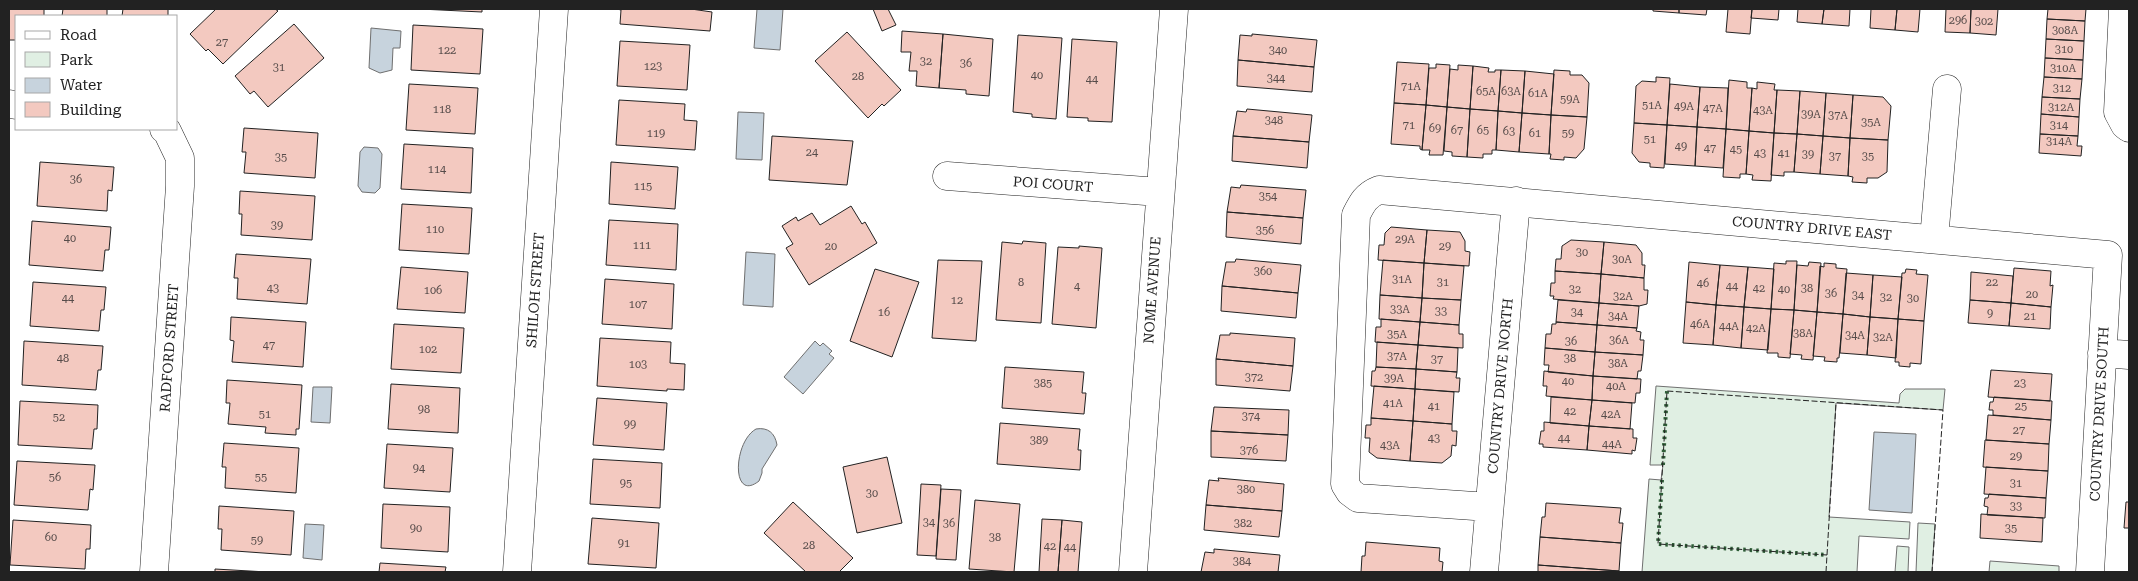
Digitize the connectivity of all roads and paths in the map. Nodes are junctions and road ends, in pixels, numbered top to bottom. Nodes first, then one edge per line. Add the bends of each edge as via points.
1 (554, 9) edge
2 (1174, 9) edge
3 (2123, 9) edge
4 (1947, 89) dead end
5 (2129, 128) edge
6 (166, 130) edge
7 (947, 176) dead end
8 (1159, 192) junction
9 (1516, 201) junction
10 (1934, 239) junction
11 (2108, 255) joint
12 (2102, 353) junction
13 (2129, 355) edge
14 (1490, 507) junction
15 (154, 572) edge
16 (517, 572) edge
17 (1133, 572) edge
18 (1484, 572) edge
19 (2090, 572) edge

1 - 16 street, SHILOH STREET
2 - 8 street, NOME AVENUE
3 - 5 street via 2118,112
4 - 10 street
6 - 15 street, RADFORD STREET via 180,158 180,186
7 - 8 street, POI COURT
8 - 17 street, NOME AVENUE
9 - 10 street, COUNTRY DRIVE EAST
9 - 14 street, COUNTRY DRIVE NORTH
9 - 14 street, COUNTRY DRIVE EAST via 1379,190 1363,200 1356,215 1345,484 1358,498
10 - 11 street, COUNTRY DRIVE EAST
11 - 12 street, COUNTRY DRIVE SOUTH
12 - 13 street
12 - 19 street, COUNTRY DRIVE SOUTH
14 - 18 street, COUNTRY DRIVE NORTH

